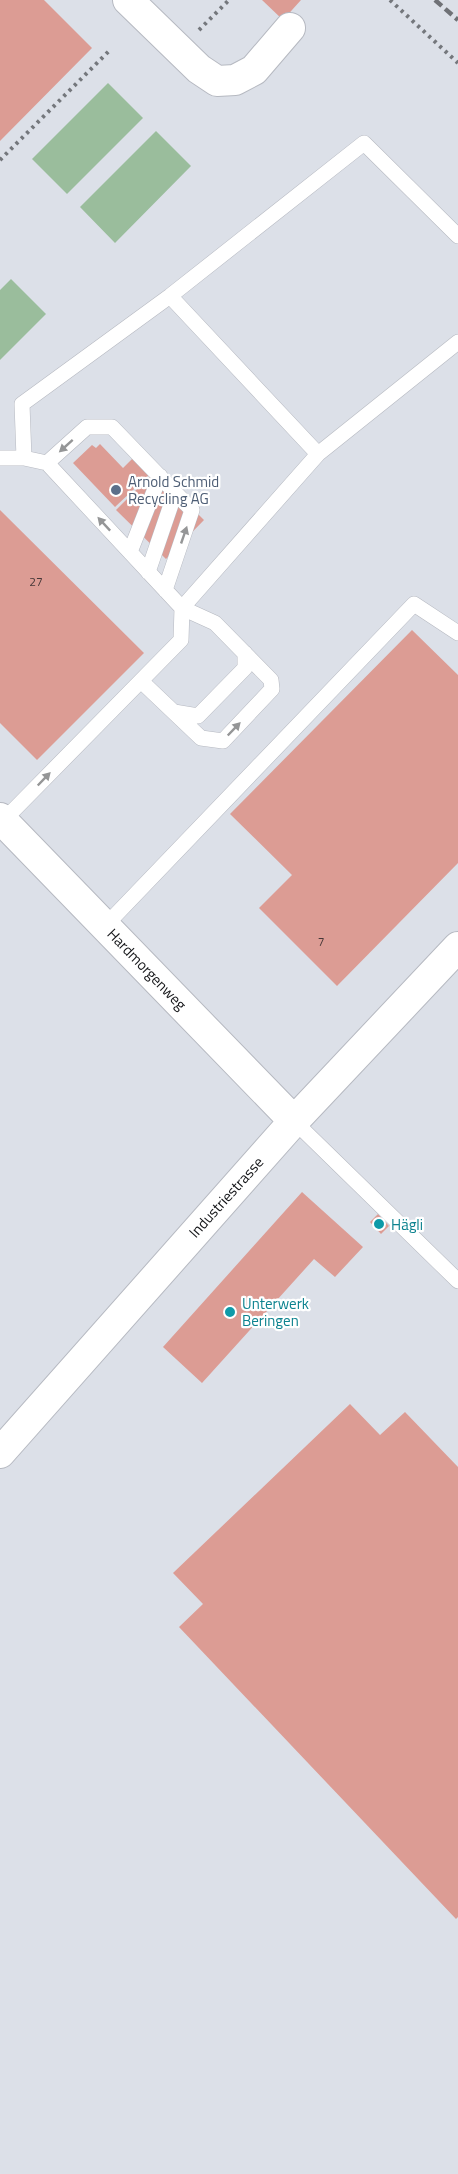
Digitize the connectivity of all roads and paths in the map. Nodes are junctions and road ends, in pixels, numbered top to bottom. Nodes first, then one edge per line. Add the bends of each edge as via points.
1 (128, 0) edge
2 (229, 0) edge
3 (390, 0) edge
4 (290, 28) dead end
5 (111, 49) dead end
6 (180, 50) junction
7 (458, 63) edge
8 (0, 160) edge
9 (458, 236) edge
10 (170, 296) junction
11 (458, 342) edge
12 (318, 454) junction
13 (0, 458) edge
14 (24, 458) junction
15 (47, 463) junction
16 (160, 476) junction
17 (176, 493) junction
18 (130, 552) junction
19 (148, 572) junction
20 (165, 590) junction
21 (182, 608) junction
22 (458, 633) edge
23 (245, 653) junction
24 (141, 681) junction
25 (174, 712) junction
26 (2, 820) edge
27 (105, 926) junction
28 (458, 947) edge
29 (294, 1121) junction
30 (458, 1281) edge
31 (0, 1453) edge

1 - 6 street
2 - 6 path
3 - 7 path
4 - 6 street via 254,70 235,80 217,81
5 - 8 path
9 - 10 lane via 364,143
10 - 12 lane
10 - 14 lane via 22,404
11 - 12 lane
12 - 21 lane
13 - 14 lane
14 - 15 lane
16 -> 15 lane via 112,427 87,427
18 -> 15 lane
16 - 17 lane
16 - 18 lane
17 - 19 lane
20 -> 17 lane via 192,510
18 - 19 lane
19 - 20 lane
20 - 21 lane
21 - 23 lane via 215,623
21 - 24 lane via 181,640
22 - 27 lane via 414,604
23 - 25 lane via 245,668 198,716
25 -> 23 lane via 201,738 223,741 272,689 271,680
24 - 25 lane
26 -> 24 lane
26 - 27 street, Hardmorgenweg
27 - 29 street, Hardmorgenweg
28 - 29 street, Industriestrasse
29 - 30 lane
29 - 31 street, Industriestrasse

